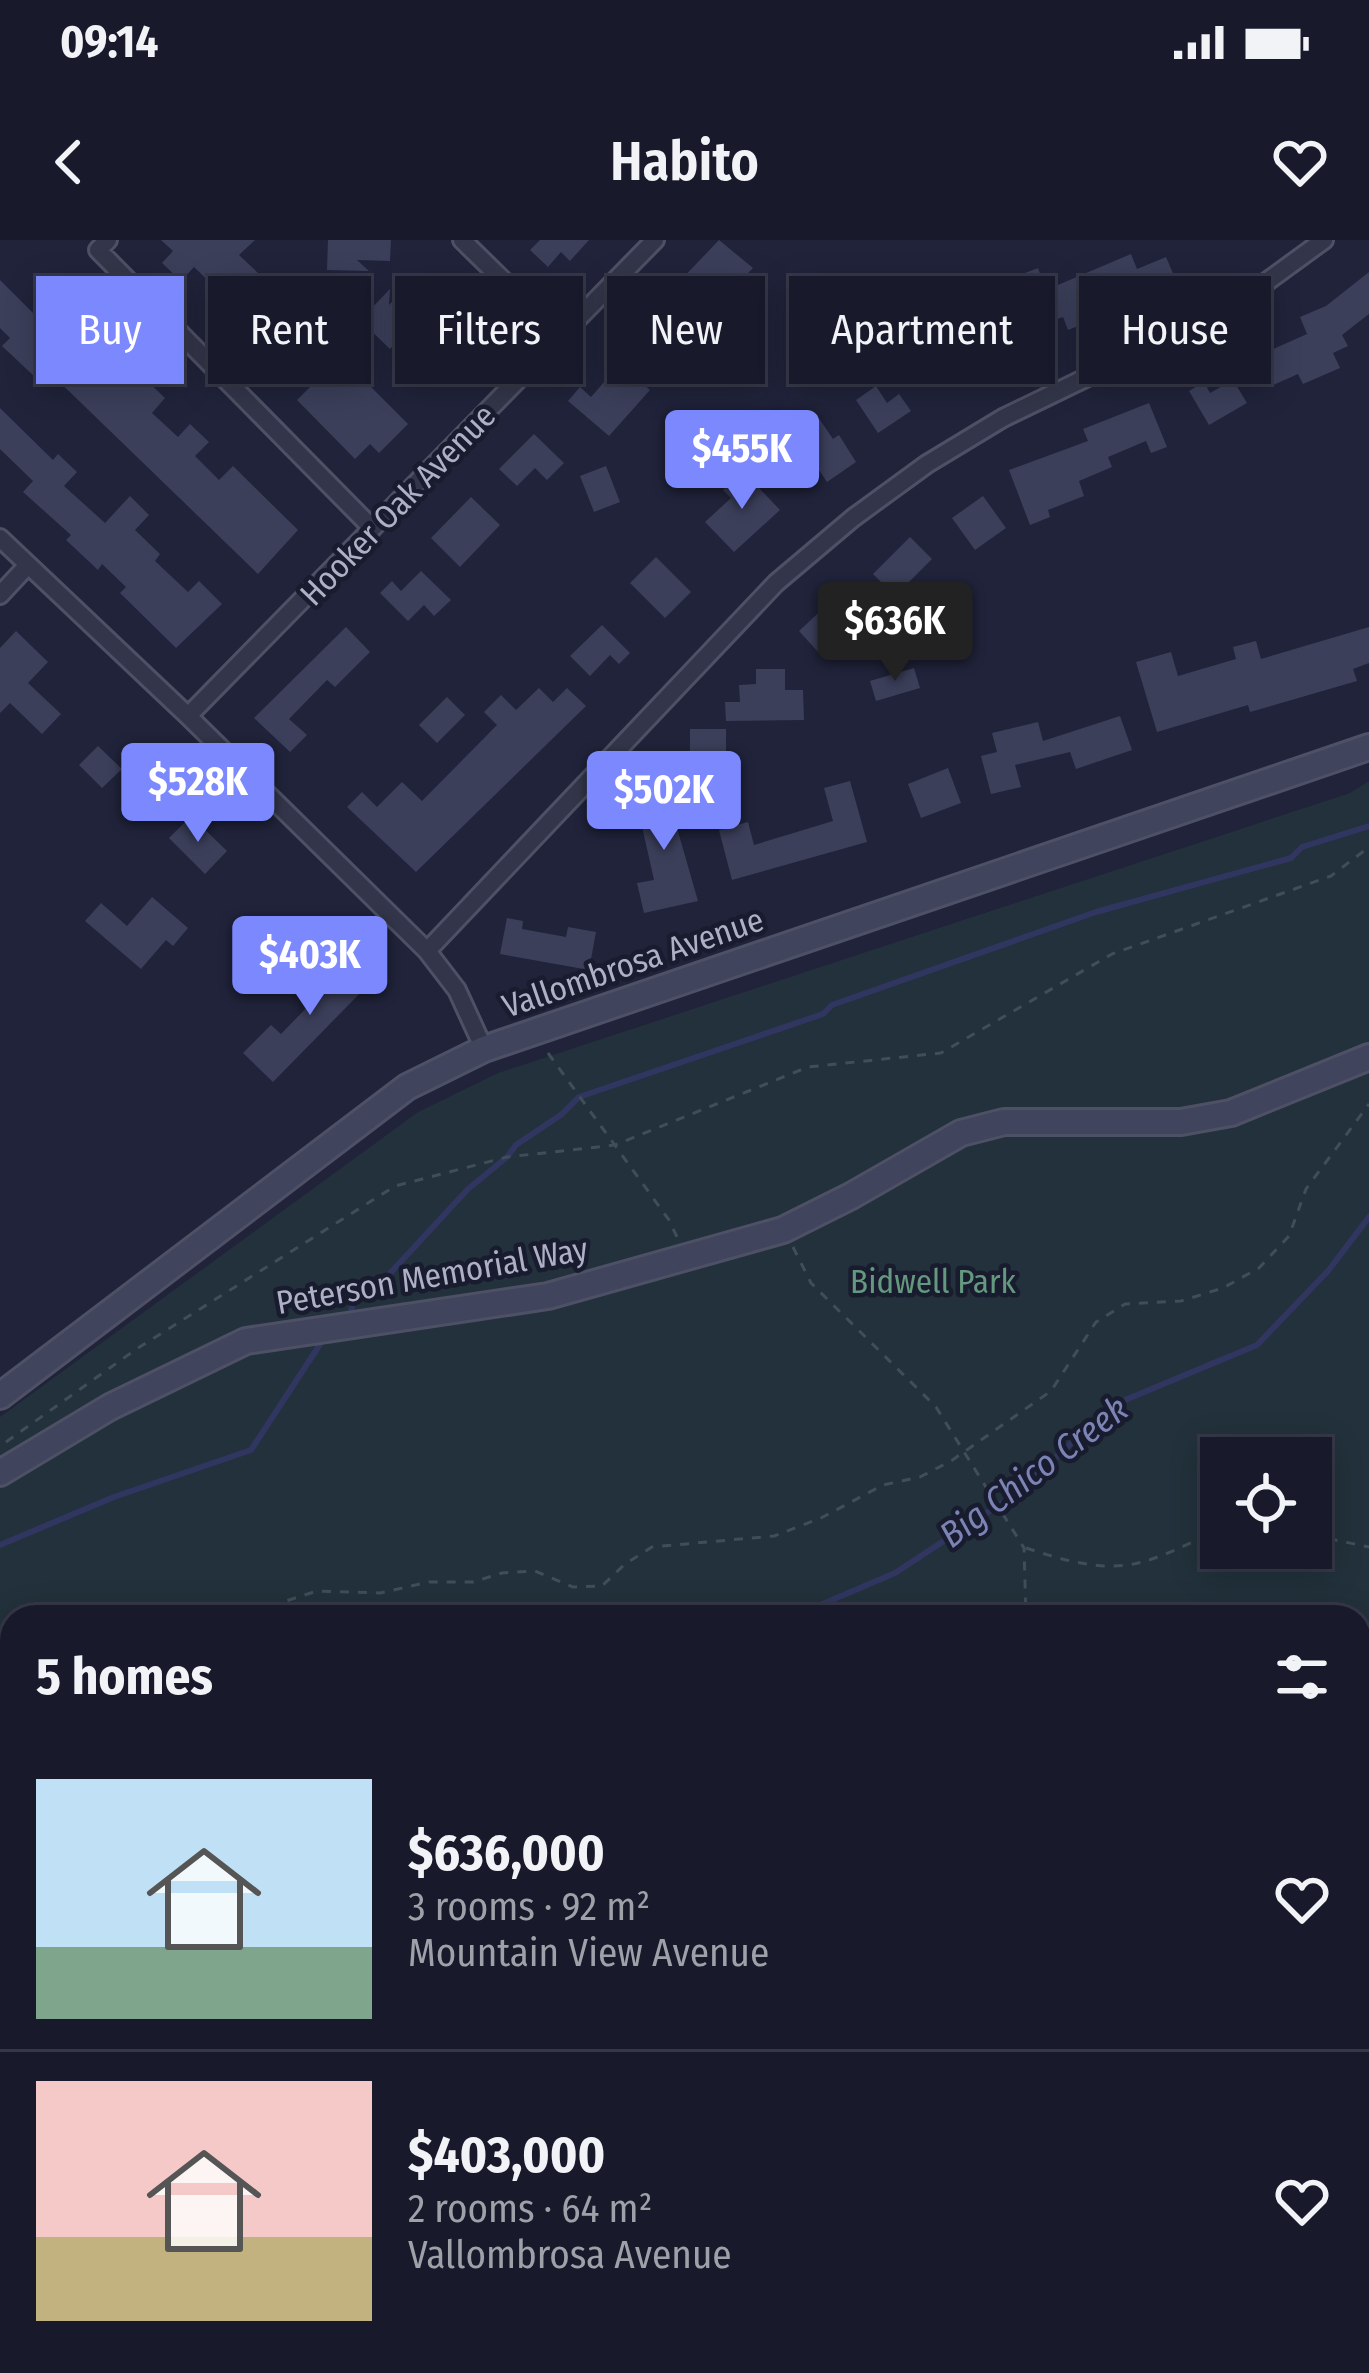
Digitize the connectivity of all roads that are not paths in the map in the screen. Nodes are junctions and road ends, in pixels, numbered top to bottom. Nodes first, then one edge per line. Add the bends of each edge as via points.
1 (108, 240) edge
2 (462, 240) edge
3 (655, 240) edge
4 (1324, 240) edge
5 (499, 276) edge
6 (583, 316) edge
7 (516, 384) edge
8 (372, 528) junction
9 (0, 538) edge
10 (28, 565) junction
11 (0, 595) edge
12 (188, 716) junction
13 (1369, 748) edge
14 (427, 951) junction
15 (484, 1049) junction
16 (1369, 1057) edge
17 (0, 1396) edge
18 (0, 1473) edge

1 - 8 street via 98,250
2 - 5 street
3 - 6 street, Hooker Oak Avenue
4 - 14 street via 1232,308 1003,418 853,518 776,583
7 - 8 street, Hooker Oak Avenue
8 - 12 street, Hooker Oak Avenue
9 - 10 street
10 - 11 street
10 - 12 street
12 - 14 street
13 - 15 street, Vallombrosa Avenue
14 - 15 street via 457,990
15 - 17 street, Vallombrosa Avenue via 407,1087
16 - 18 street, Peterson Memorial Way via 1231,1113 1181,1122 1004,1122 961,1133 783,1230 548,1296 246,1341 110,1407

